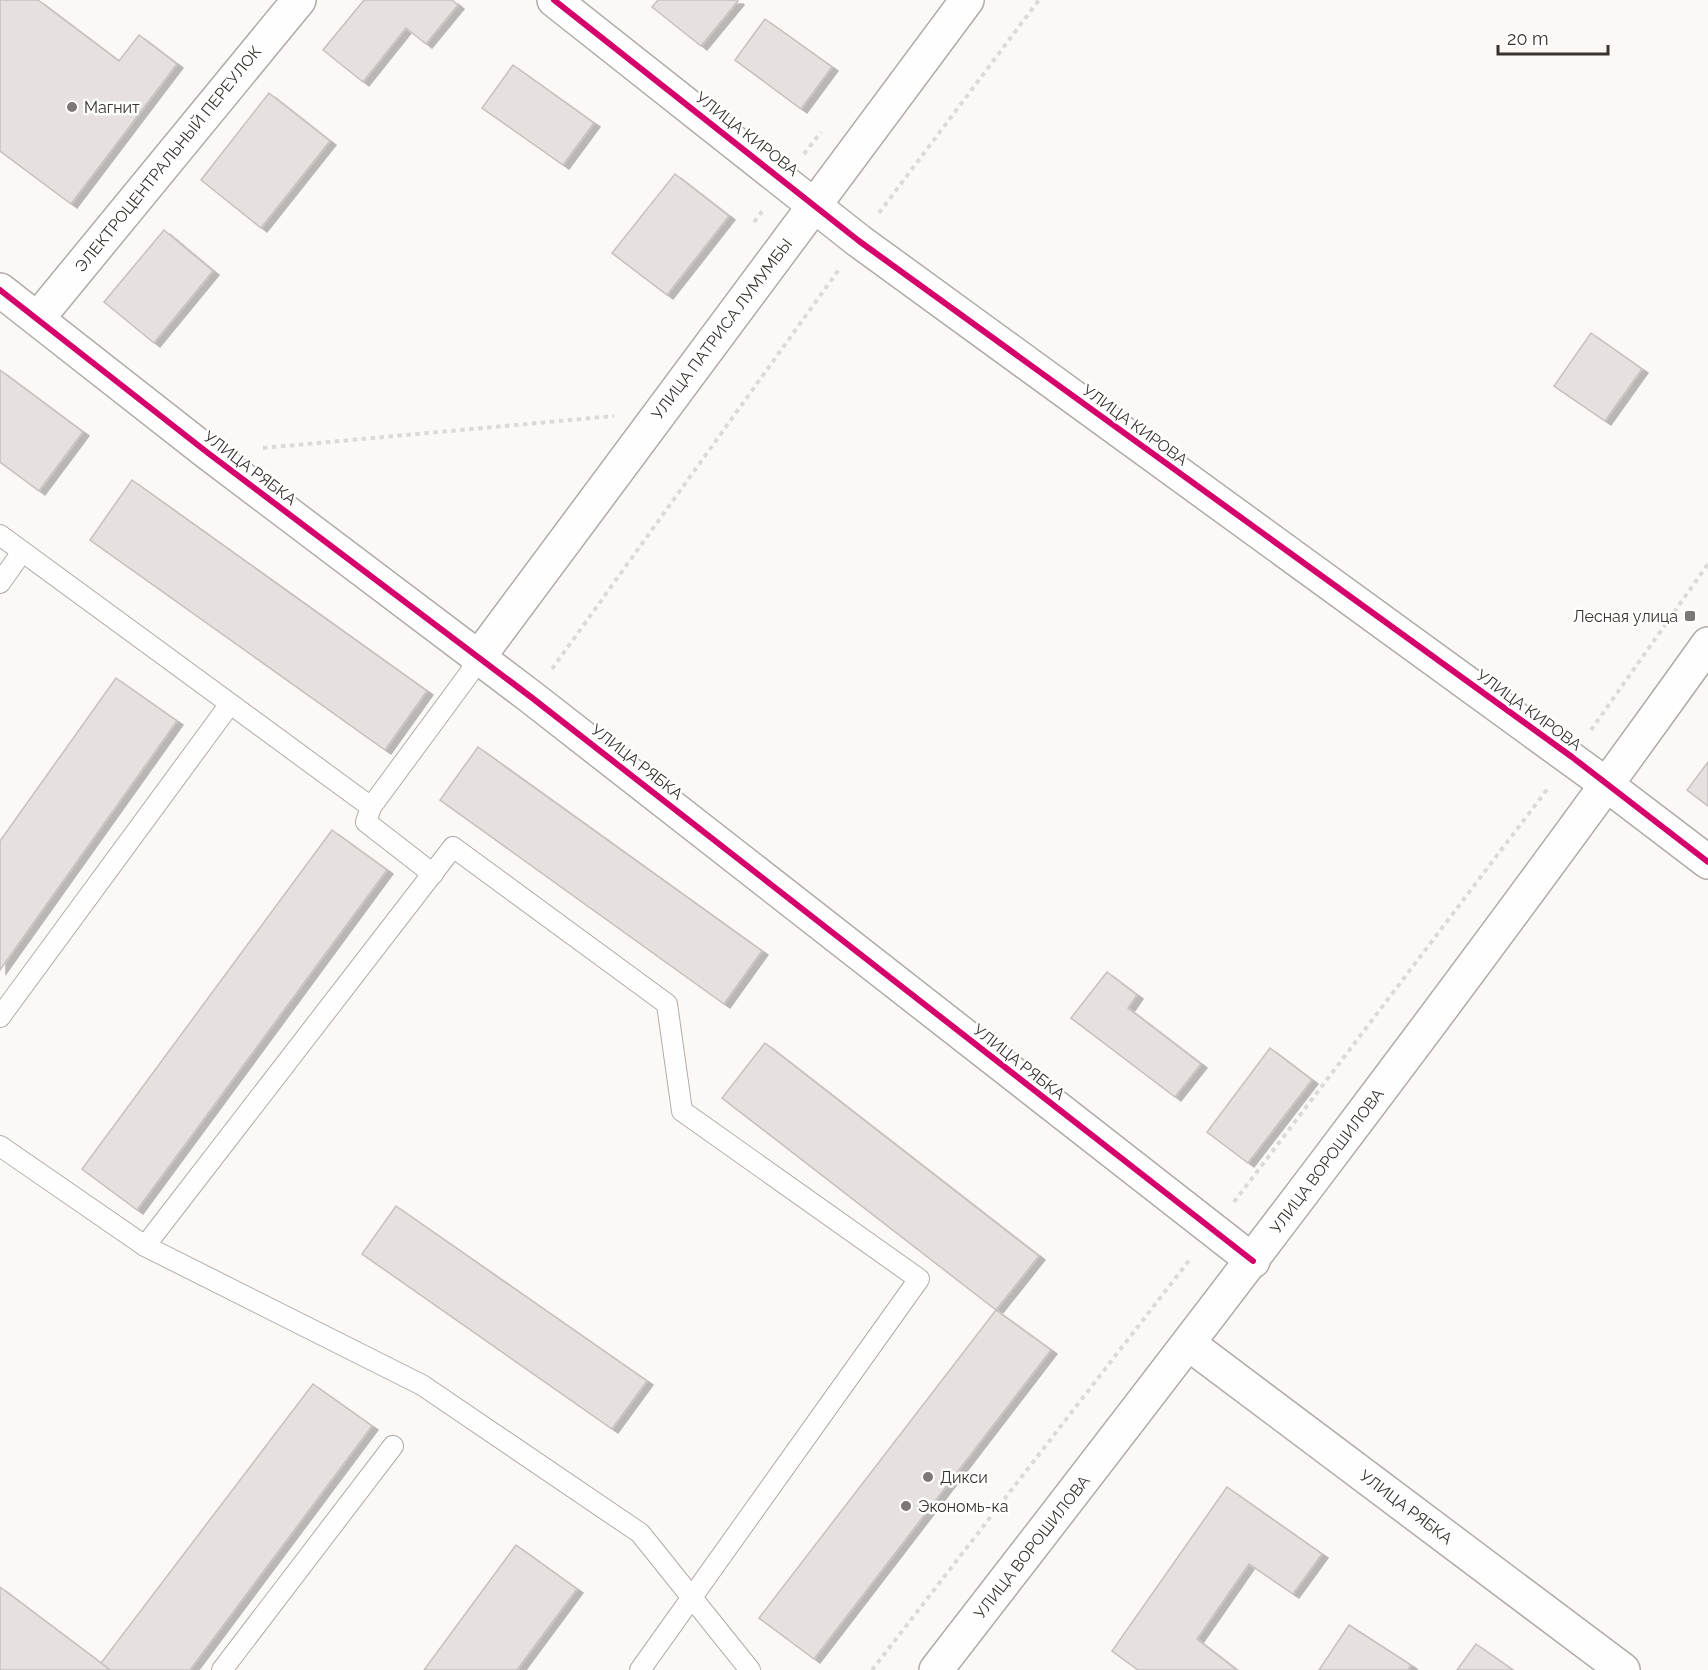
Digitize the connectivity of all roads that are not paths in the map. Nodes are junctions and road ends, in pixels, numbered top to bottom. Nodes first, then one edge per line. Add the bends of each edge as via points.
1 (299, 0) edge
2 (554, 0) edge
3 (967, 0) edge
4 (815, 206) junction
5 (0, 290) edge
6 (38, 318) junction
7 (0, 535) edge
8 (22, 552) junction
9 (0, 583) edge
10 (1708, 644) edge
11 (478, 658) junction
12 (230, 704) junction
13 (1607, 784) junction
14 (371, 807) junction
15 (1708, 862) edge
16 (433, 874) junction
17 (0, 1017) edge
18 (0, 1146) edge
19 (145, 1246) junction
20 (1253, 1261) junction
21 (1189, 1344) junction
22 (393, 1446) dead end
23 (692, 1596) junction
24 (222, 1670) edge
25 (640, 1670) edge
26 (750, 1670) edge
27 (936, 1670) edge
28 (1623, 1670) edge

1 - 6 street, ЭЛЕКТРОЦЕНТРАЛЬНЫЙ ПЕРЕУЛОК
2 - 4 street, УЛИЦА КИРОВА
3 - 4 street, УЛИЦА ПАТРИСА ЛУМУМБЫ
4 - 11 street, УЛИЦА ПАТРИСА ЛУМУМБЫ
4 - 13 street, УЛИЦА КИРОВА
5 - 6 street, УЛИЦА РЯБКА
6 - 11 street, УЛИЦА РЯБКА
7 - 8 lane
8 - 9 lane
8 - 12 lane
10 - 13 street, УЛИЦА ВОРОШИЛОВА
11 - 14 lane
11 - 20 street, УЛИЦА РЯБКА
12 - 14 lane
12 - 17 lane
13 - 15 street, УЛИЦА КИРОВА
13 - 20 street, УЛИЦА ВОРОШИЛОВА
14 - 16 lane via 366,822
16 - 19 lane
16 - 23 lane via 453,847 667,1004 682,1111 919,1280
18 - 19 lane
19 - 23 lane via 422,1385 640,1533
20 - 21 street, УЛИЦА ВОРОШИЛОВА
21 - 27 street, УЛИЦА ВОРОШИЛОВА
21 - 28 street, УЛИЦА РЯБКА
22 - 24 lane
23 - 25 lane
23 - 26 lane

